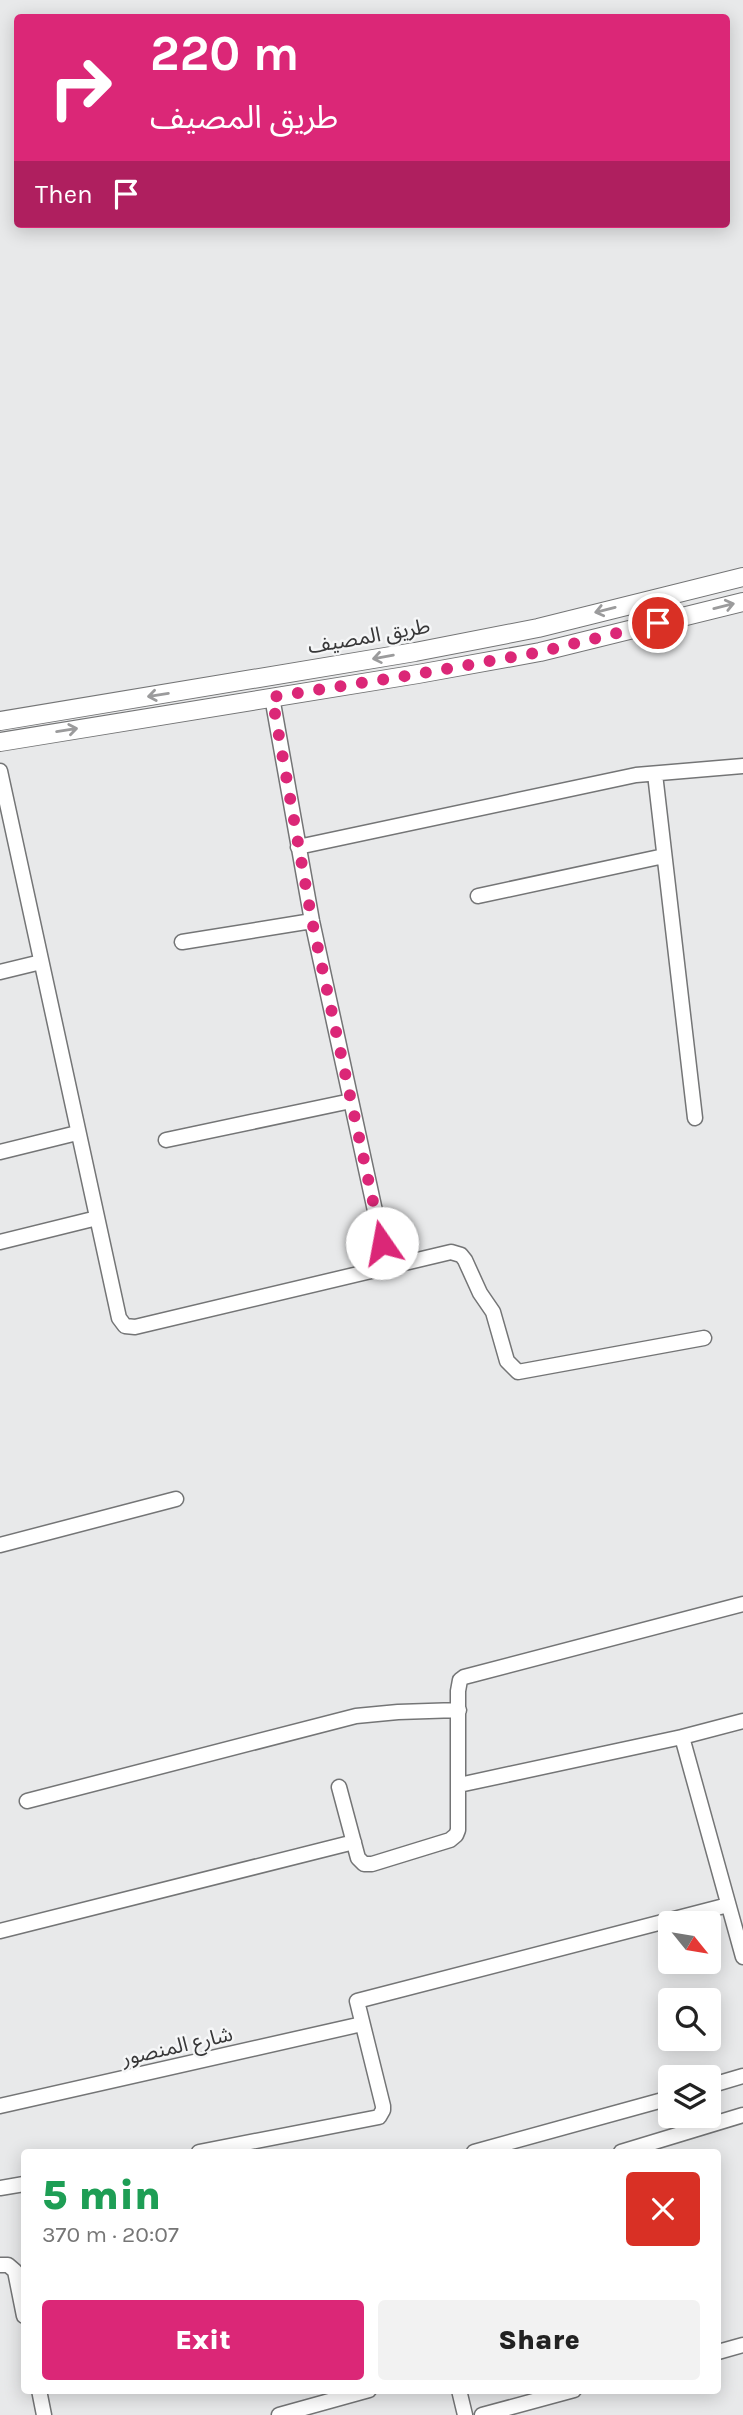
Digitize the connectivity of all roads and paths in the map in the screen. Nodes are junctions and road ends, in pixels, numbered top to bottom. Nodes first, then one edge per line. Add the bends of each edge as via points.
1 (743, 577) edge
2 (743, 602) edge
3 (272, 697) junction
4 (0, 721) edge
5 (0, 741) edge
6 (743, 766) edge
7 (0, 771) edge
8 (655, 774) junction
9 (298, 847) junction
10 (664, 856) junction
11 (478, 896) dead end
12 (312, 921) junction
13 (182, 942) dead end
14 (41, 962) junction
15 (0, 972) edge
16 (351, 1101) junction
17 (695, 1118) dead end
18 (78, 1133) junction
19 (166, 1140) dead end
20 (0, 1152) edge
21 (97, 1218) junction
22 (0, 1242) edge
23 (387, 1266) junction
24 (704, 1338) dead end
25 (176, 1499) dead end
26 (0, 1545) edge
27 (743, 1604) edge
28 (458, 1710) junction
29 (743, 1721) edge
30 (682, 1737) junction
31 (459, 1784) junction
32 (339, 1787) dead end
33 (27, 1801) dead end
34 (354, 1842) junction
35 (729, 1905) junction
36 (0, 1931) edge
37 (743, 1957) edge
38 (362, 2024) junction
39 (743, 2076) edge
40 (721, 2082) edge
41 (658, 2101) edge
42 (0, 2106) edge
43 (743, 2115) edge
44 (273, 2146) edge
45 (236, 2149) edge
46 (485, 2149) edge
47 (631, 2149) edge
48 (21, 2184) edge
49 (0, 2188) edge
50 (0, 2265) edge
51 (21, 2300) edge
52 (743, 2345) edge
53 (721, 2351) edge
54 (40, 2394) edge
55 (355, 2394) edge
56 (460, 2394) edge
57 (559, 2394) edge
58 (44, 2415) edge
59 (279, 2415) edge
60 (465, 2415) edge
61 (482, 2415) edge

1 -> 4 street, طريق المصيف via 538,628
3 -> 2 street, طريق المصيف via 540,652
5 -> 3 street, طريق المصيف
3 - 9 street
6 - 8 street
7 - 14 street
8 - 9 street via 575,786
8 - 10 street
9 - 12 street
10 - 11 street
10 - 17 street
12 - 13 street
12 - 16 street
14 - 15 street
14 - 18 street
16 - 19 street
16 - 23 street
18 - 20 street
18 - 21 street
21 - 22 street
21 - 23 street via 119,1318 130,1328
23 - 24 street via 451,1252 461,1255 493,1312 507,1361 518,1373
25 - 26 street
27 - 28 street via 464,1677
28 - 31 street
28 - 33 street via 356,1716
29 - 30 street
30 - 31 street
30 - 35 street
31 - 34 street via 458,1830 453,1838 368,1865 358,1858
32 - 34 street
34 - 36 street
35 - 37 street
35 - 38 street via 357,2001
38 - 42 street, شارع المنصور
38 - 44 street via 382,2115
39 - 40 street
41 - 46 street
43 - 47 street
44 - 45 street
48 - 49 street
50 - 51 street via 15,2271
52 - 53 street
54 - 58 street
55 - 59 street
56 - 60 street
57 - 61 street

